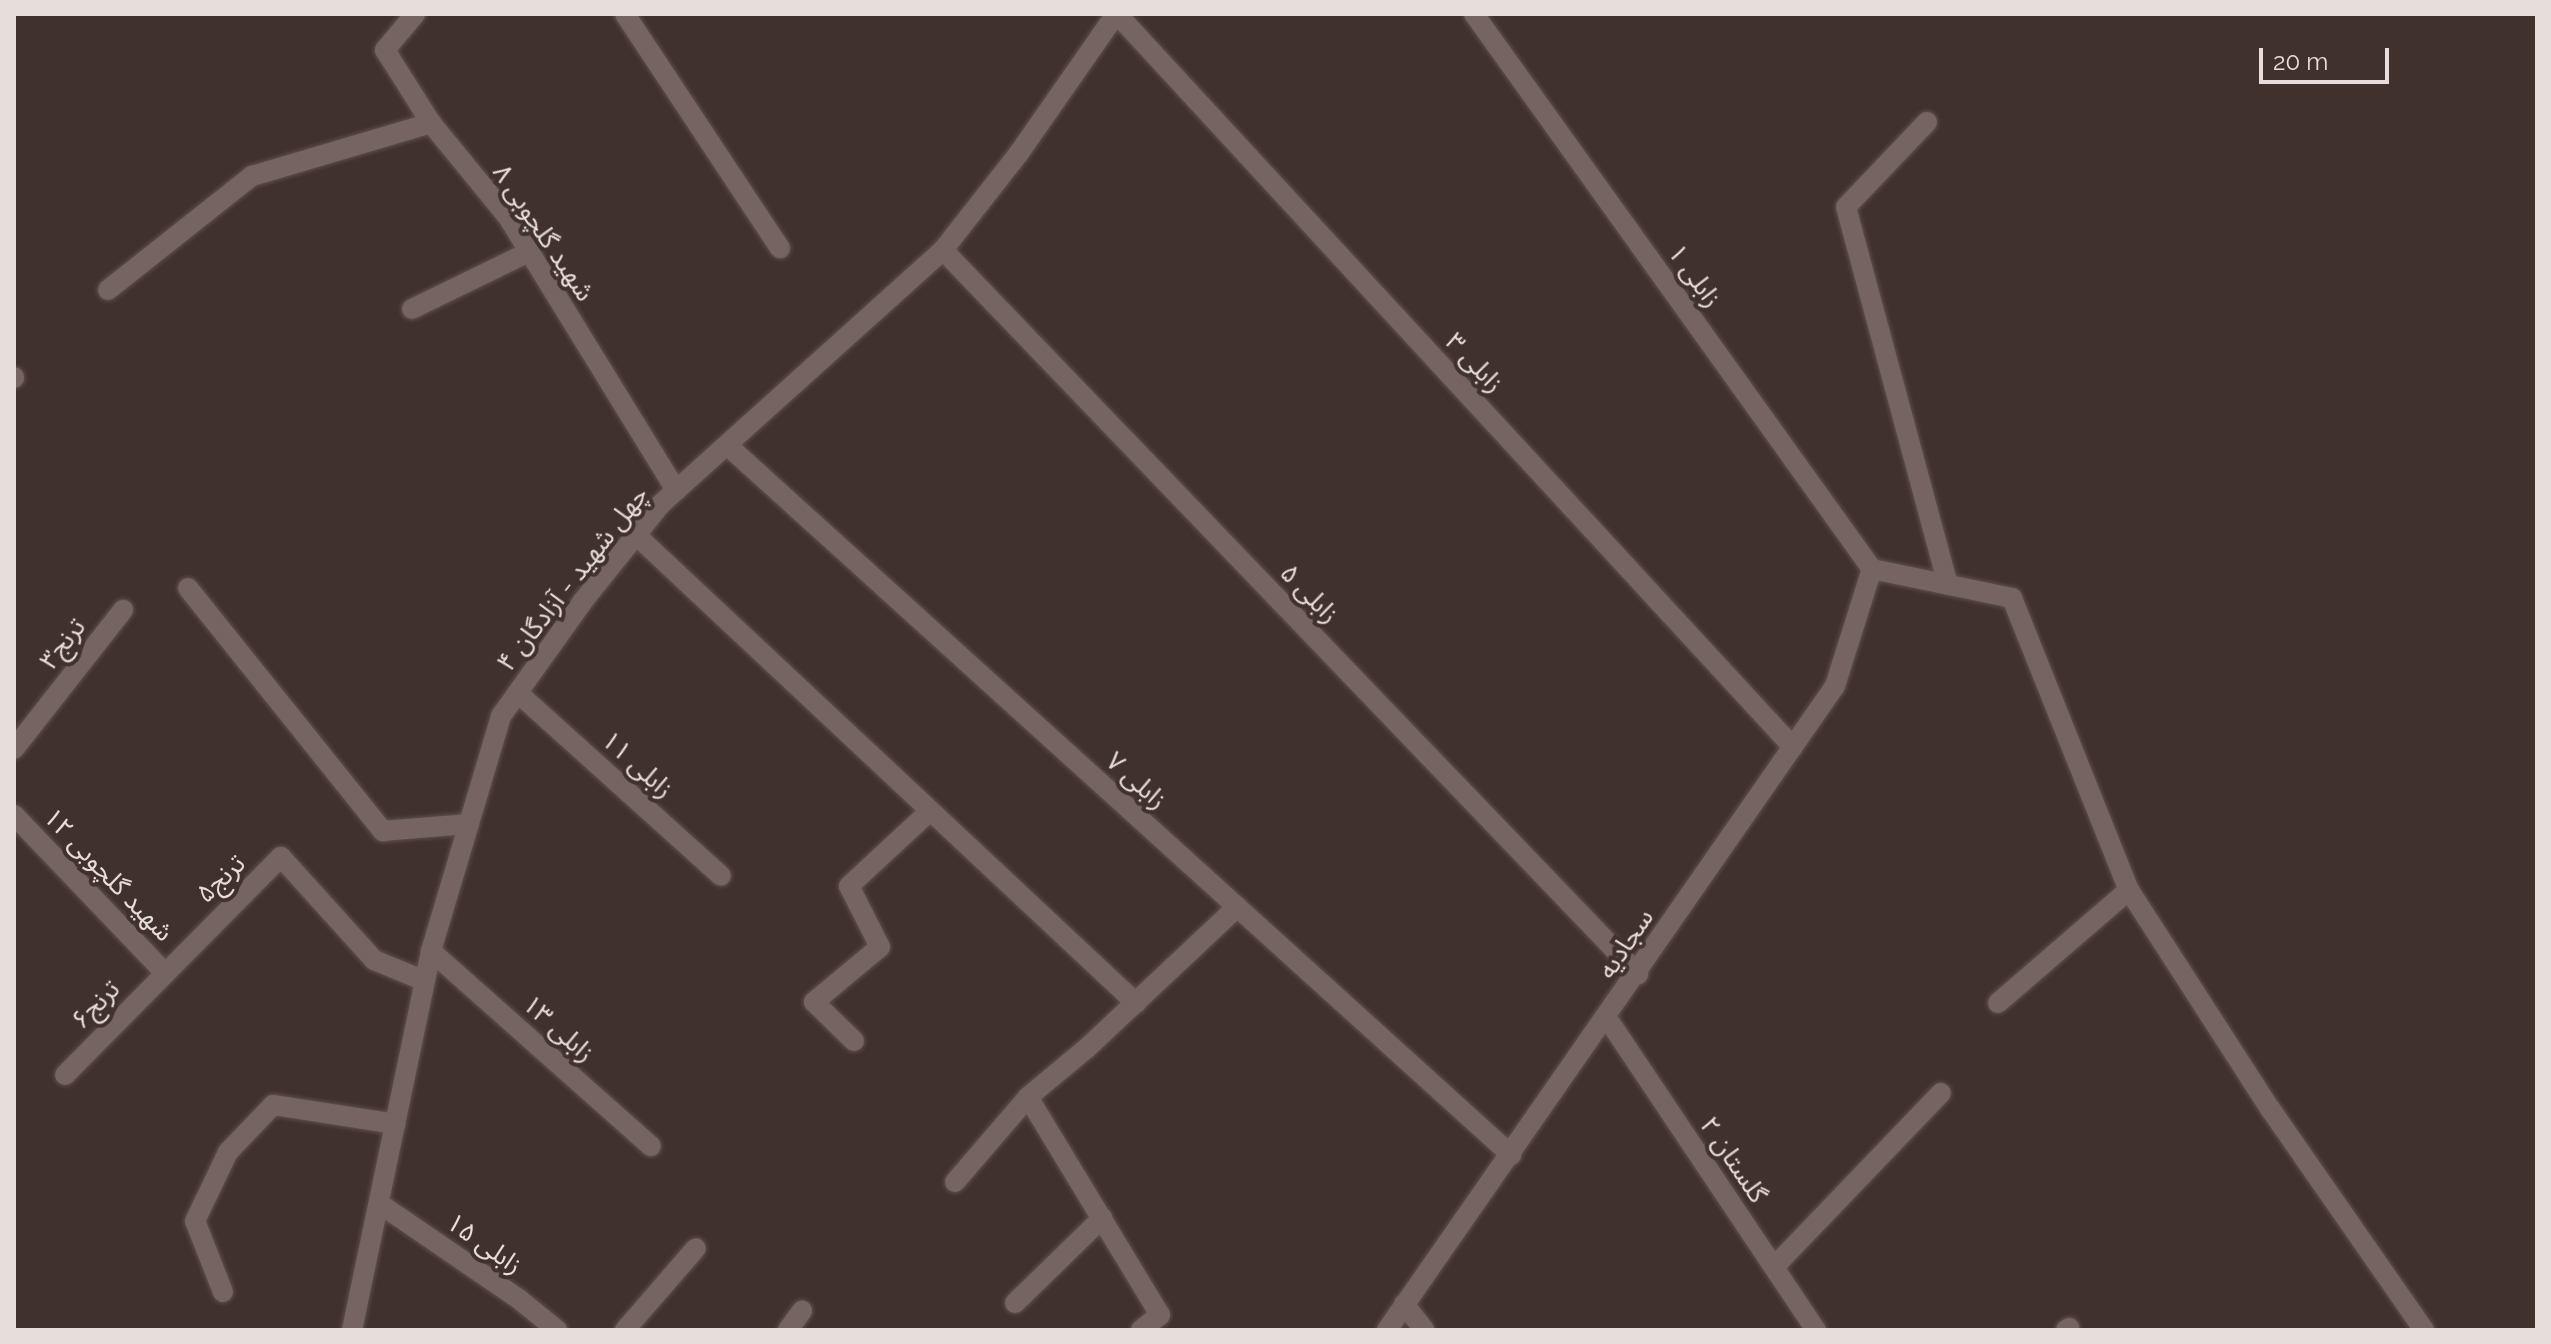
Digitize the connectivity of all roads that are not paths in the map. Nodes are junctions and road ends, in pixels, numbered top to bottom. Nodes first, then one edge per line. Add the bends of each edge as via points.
1 (415, 14) edge
2 (625, 14) edge
3 (1116, 14) edge
4 (1474, 14) edge
5 (1927, 122) dead end
6 (431, 123) junction
7 (780, 248) dead end
8 (943, 250) junction
9 (529, 252) junction
10 (108, 290) dead end
11 (412, 309) dead end
12 (727, 445) junction
13 (676, 490) junction
14 (636, 535) junction
15 (1872, 569) junction
16 (1948, 584) junction
17 (188, 588) dead end
18 (123, 610) dead end
19 (518, 693) junction
20 (1793, 747) junction
21 (14, 749) edge
22 (930, 811) junction
23 (14, 815) edge
24 (469, 824) junction
25 (721, 876) dead end
26 (2129, 890) junction
27 (1237, 907) junction
28 (431, 951) junction
29 (164, 972) junction
30 (1638, 974) junction
31 (425, 981) junction
32 (1136, 1003) junction
33 (1998, 1003) dead end
34 (1607, 1018) junction
35 (854, 1041) dead end
36 (65, 1075) dead end
37 (1941, 1093) dead end
38 (1028, 1097) junction
39 (396, 1124) junction
40 (651, 1146) dead end
41 (1511, 1155) junction
42 (955, 1182) dead end
43 (380, 1204) junction
44 (1102, 1218) junction
45 (696, 1248) dead end
46 (1774, 1267) junction
47 (223, 1292) dead end
48 (1015, 1303) dead end
49 (1404, 1304) junction
50 (802, 1311) dead end
51 (352, 1330) edge
52 (557, 1330) edge
53 (625, 1330) edge
54 (788, 1330) edge
55 (1141, 1330) edge
56 (1387, 1330) edge
57 (1424, 1330) edge
58 (1816, 1330) edge
59 (2424, 1330) edge

1 - 6 street, شهید گلچوبی ۸ via 385,50
2 - 7 street
3 - 8 street, چهل شهید - آزادگان ۴
3 - 20 street, زابلی ۳
4 - 15 street, زابلی ۱
5 - 16 street via 1846,207
6 - 9 street, شهید گلچوبی ۸ via 508,217
6 - 10 street via 252,176
8 - 12 street, چهل شهید - آزادگان ۴
8 - 30 street, زابلی ۵
9 - 11 street
9 - 13 street, شهید گلچوبی ۸
12 - 13 street, چهل شهید - آزادگان ۴
12 - 27 street, زابلی ۷
13 - 14 street, چهل شهید - آزادگان ۴
14 - 19 street, چهل شهید - آزادگان ۴
14 - 22 street
15 - 16 street
15 - 20 street, سجادیه via 1835,686
16 - 26 street via 2012,598
17 - 24 street via 383,831
18 - 21 street, ترنج۳
19 - 24 street, چهل شهید - آزادگان ۴ via 501,716
19 - 25 street, زابلی ۱۱
20 - 30 street, سجادیه
22 - 32 street
22 - 35 street via 849,886 880,947 814,1002
23 - 29 street, شهید گلچوبی ۱۲
24 - 28 street, چهل شهید - آزادگان ۴
26 - 33 street
26 - 59 street via 2271,1110
27 - 32 street
27 - 41 street, زابلی ۷
28 - 31 street, چهل شهید - آزادگان ۴
28 - 40 street, زابلی ۱۳
29 - 31 street, ترنج۵ via 281,857 374,960
29 - 36 street, ترنج۶
30 - 34 street, سجادیه
31 - 39 street, چهل شهید - آزادگان ۴
32 - 38 street
34 - 41 street, سجادیه
34 - 46 street, گلستان ۲
37 - 46 street
38 - 42 street
38 - 44 street
39 - 43 street, چهل شهید - آزادگان ۴
39 - 47 street via 273,1105 228,1152 195,1221
41 - 49 street, سجادیه
43 - 51 street, چهل شهید - آزادگان ۴
43 - 52 street, زابلی ۱۵
44 - 48 street
44 - 55 street via 1160,1315
45 - 53 street
46 - 58 street, گلستان ۲
49 - 56 street, سجادیه
49 - 57 street
50 - 54 street

